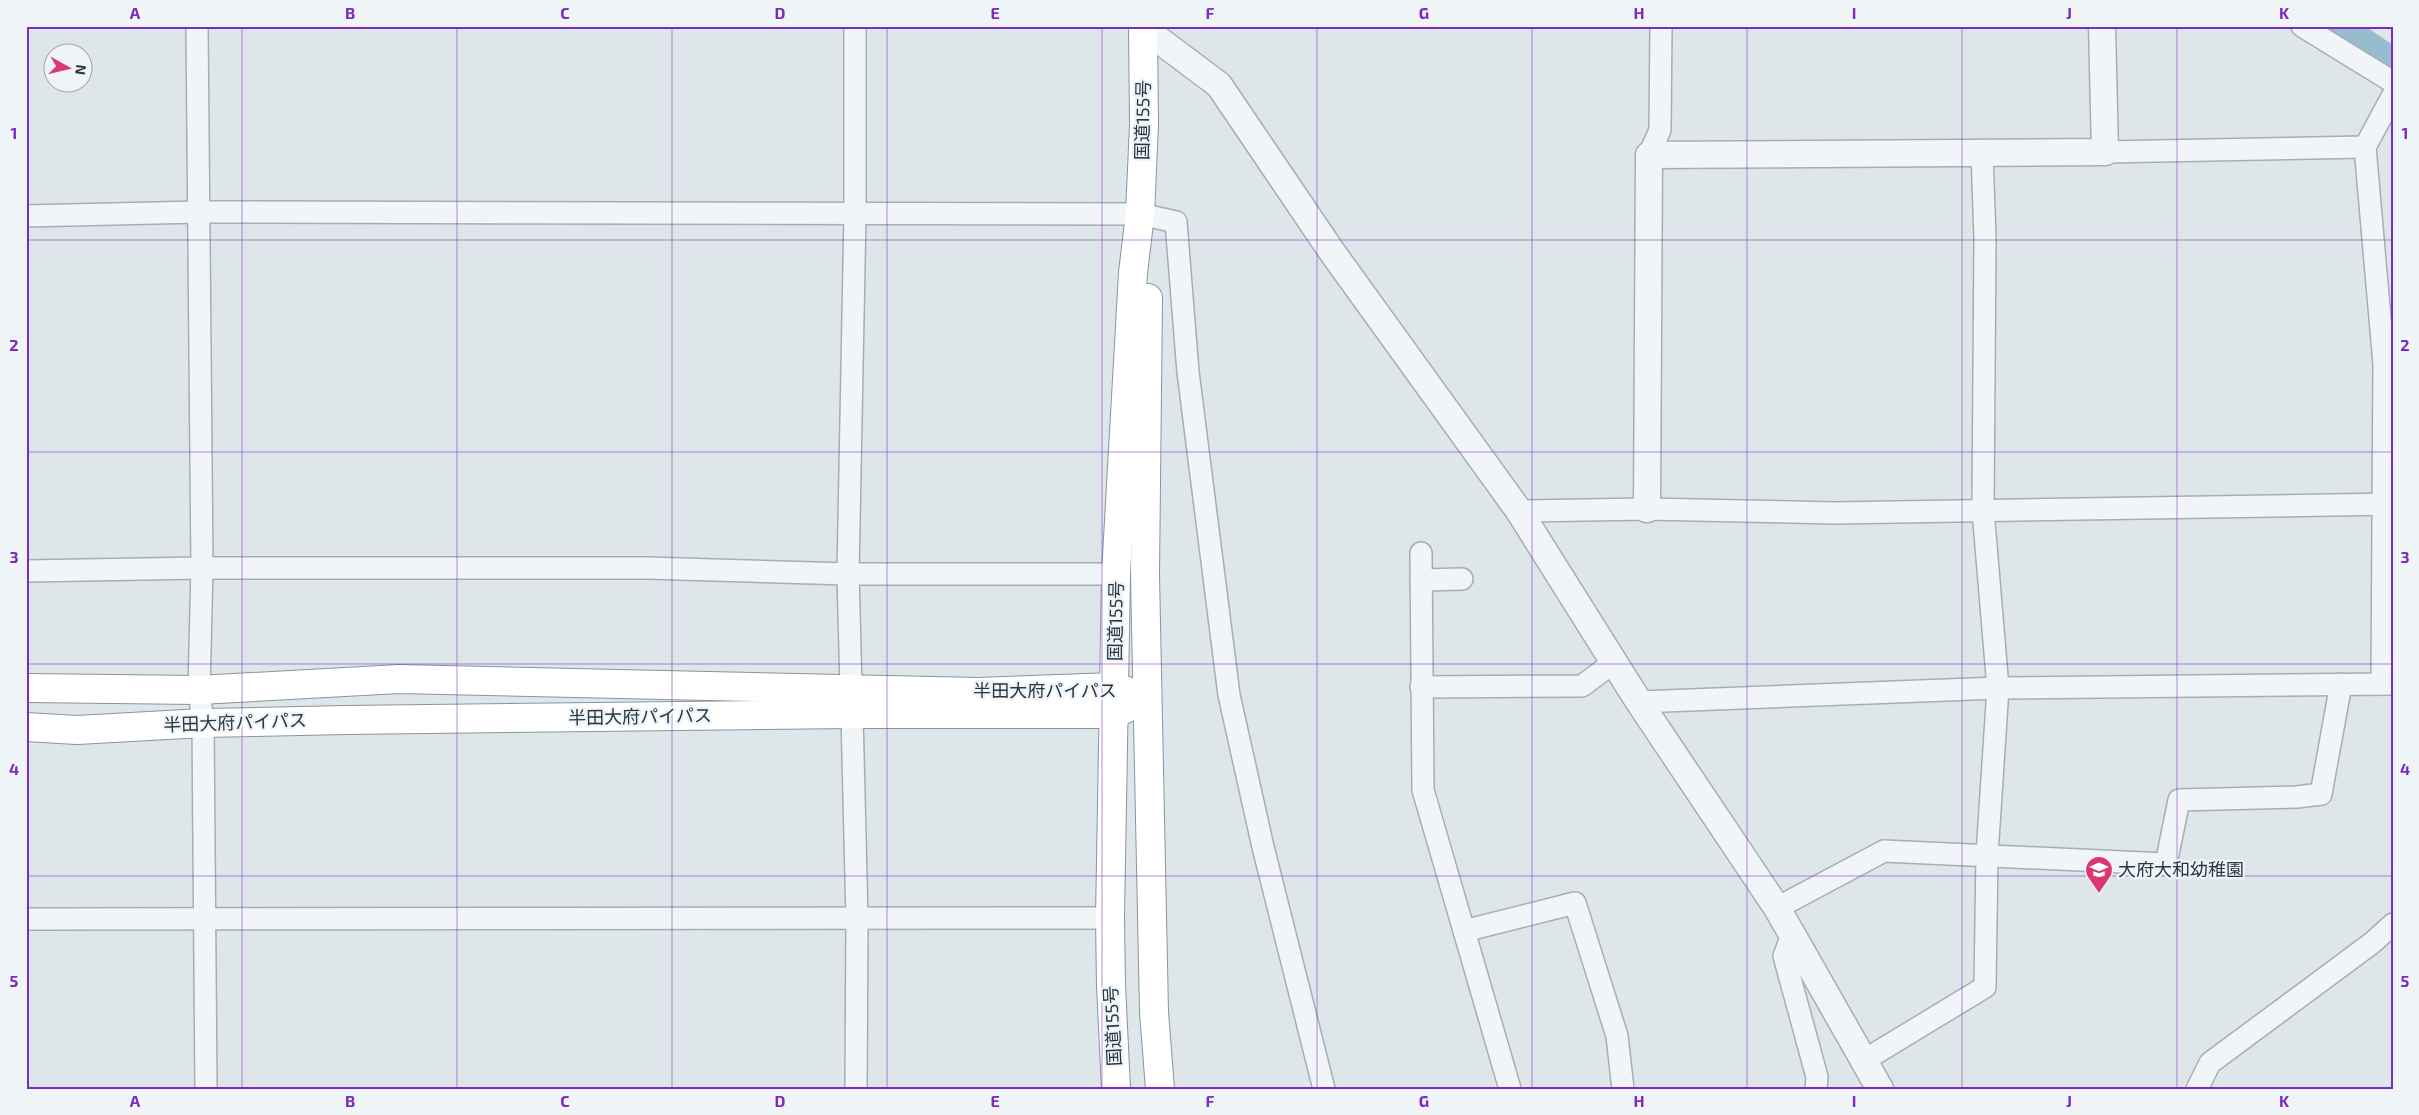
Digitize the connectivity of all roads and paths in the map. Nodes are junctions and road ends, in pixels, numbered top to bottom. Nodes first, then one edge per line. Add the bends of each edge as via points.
1 (197, 26) edge
2 (855, 26) edge
3 (1662, 26) edge
4 (2102, 26) edge
5 (2302, 26) edge
6 (1143, 27) edge
7 (2393, 82) edge
8 (2393, 95) edge
9 (2365, 147) junction
10 (1982, 152) junction
11 (2105, 152) junction
12 (1649, 155) junction
13 (199, 212) junction
14 (855, 213) junction
15 (1140, 214) junction
16 (26, 216) edge
17 (2388, 504) edge
18 (1647, 509) junction
19 (1983, 510) junction
20 (1519, 511) junction
21 (1421, 553) dead end
22 (202, 568) junction
23 (26, 572) edge
24 (848, 574) junction
25 (1116, 574) junction
26 (1421, 580) junction
27 (1462, 580) dead end
28 (1614, 662) junction
29 (2341, 684) junction
30 (2388, 684) edge
31 (1115, 687) junction
32 (1421, 687) junction
33 (26, 688) edge
34 (1998, 688) junction
35 (199, 690) junction
36 (1148, 698) junction
37 (852, 702) junction
38 (1639, 702) junction
39 (1115, 714) junction
40 (203, 723) junction
41 (26, 727) edge
42 (1987, 855) junction
43 (1777, 908) junction
44 (205, 918) junction
45 (1110, 918) junction
46 (26, 919) edge
47 (857, 919) junction
48 (2393, 924) edge
49 (1464, 931) junction
50 (1792, 935) junction
51 (1863, 1061) junction
52 (206, 1089) edge
53 (856, 1089) edge
54 (1116, 1089) edge
55 (1160, 1089) edge
56 (1324, 1089) edge
57 (1510, 1089) edge
58 (1623, 1089) edge
59 (1816, 1089) edge
60 (1880, 1089) edge
61 (2197, 1089) edge

1 - 13 street
2 - 14 street
3 - 12 street via 1660,130
4 - 11 street
5 - 7 street
6 - 15 highway, 国道155号 via 1144,125
6 - 20 street via 1219,86 1332,252
8 - 9 street
9 - 11 street
9 - 17 street via 2384,364
10 - 11 street
10 - 12 street
10 - 19 street via 1985,238
12 - 18 street
13 - 14 street
13 - 16 street
13 - 22 street
14 - 15 street
14 - 24 street
15 - 25 highway, 国道155号 via 1132,282
15 - 36 highway, 国道155号 via 1148,278 1145,575
15 - 56 street via 1176,222 1188,372 1229,695 1263,848
17 - 19 street
17 - 30 street
18 - 19 street via 1835,513
18 - 20 street
19 - 34 street
20 - 28 street
21 - 26 street
22 - 23 street
22 - 24 street via 647,568
22 - 35 street
24 - 25 street
24 - 37 street
25 - 31 highway, 国道155号
26 - 27 street
26 - 32 street
28 - 32 street via 1582,686
28 - 38 street
29 - 30 street
29 - 34 street
29 - 42 street via 2321,794 2179,800 2166,864
31 - 36 highway, 半田大府パイパス
31 - 37 highway, 半田大府パイパス via 978,692
31 - 39 highway, 国道155号
32 - 49 street via 1423,790
33 - 35 highway, 半田大府パイパス
34 - 38 street
34 - 42 street
35 - 37 highway, 半田大府パイパス via 399,679
35 - 40 street
36 - 39 highway, 半田大府パイパス
36 - 55 highway, 国道155号 via 1154,1012
37 - 39 highway, 半田大府パイパス
37 - 40 highway, 半田大府パイパス
37 - 47 street
38 - 43 street
39 - 45 highway, 国道155号
40 - 41 highway, 半田大府パイパス via 77,730
40 - 44 street
42 - 43 street via 1884,851
42 - 51 street via 1985,986
43 - 50 street
44 - 46 street
44 - 47 street
44 - 52 street
45 - 47 street
45 - 54 highway, 国道155号
47 - 53 street
48 - 61 street via 2372,943 2210,1062
49 - 57 street
49 - 58 street via 1576,903 1617,1036
50 - 51 street
50 - 59 street via 1784,956 1817,1076
51 - 60 street

